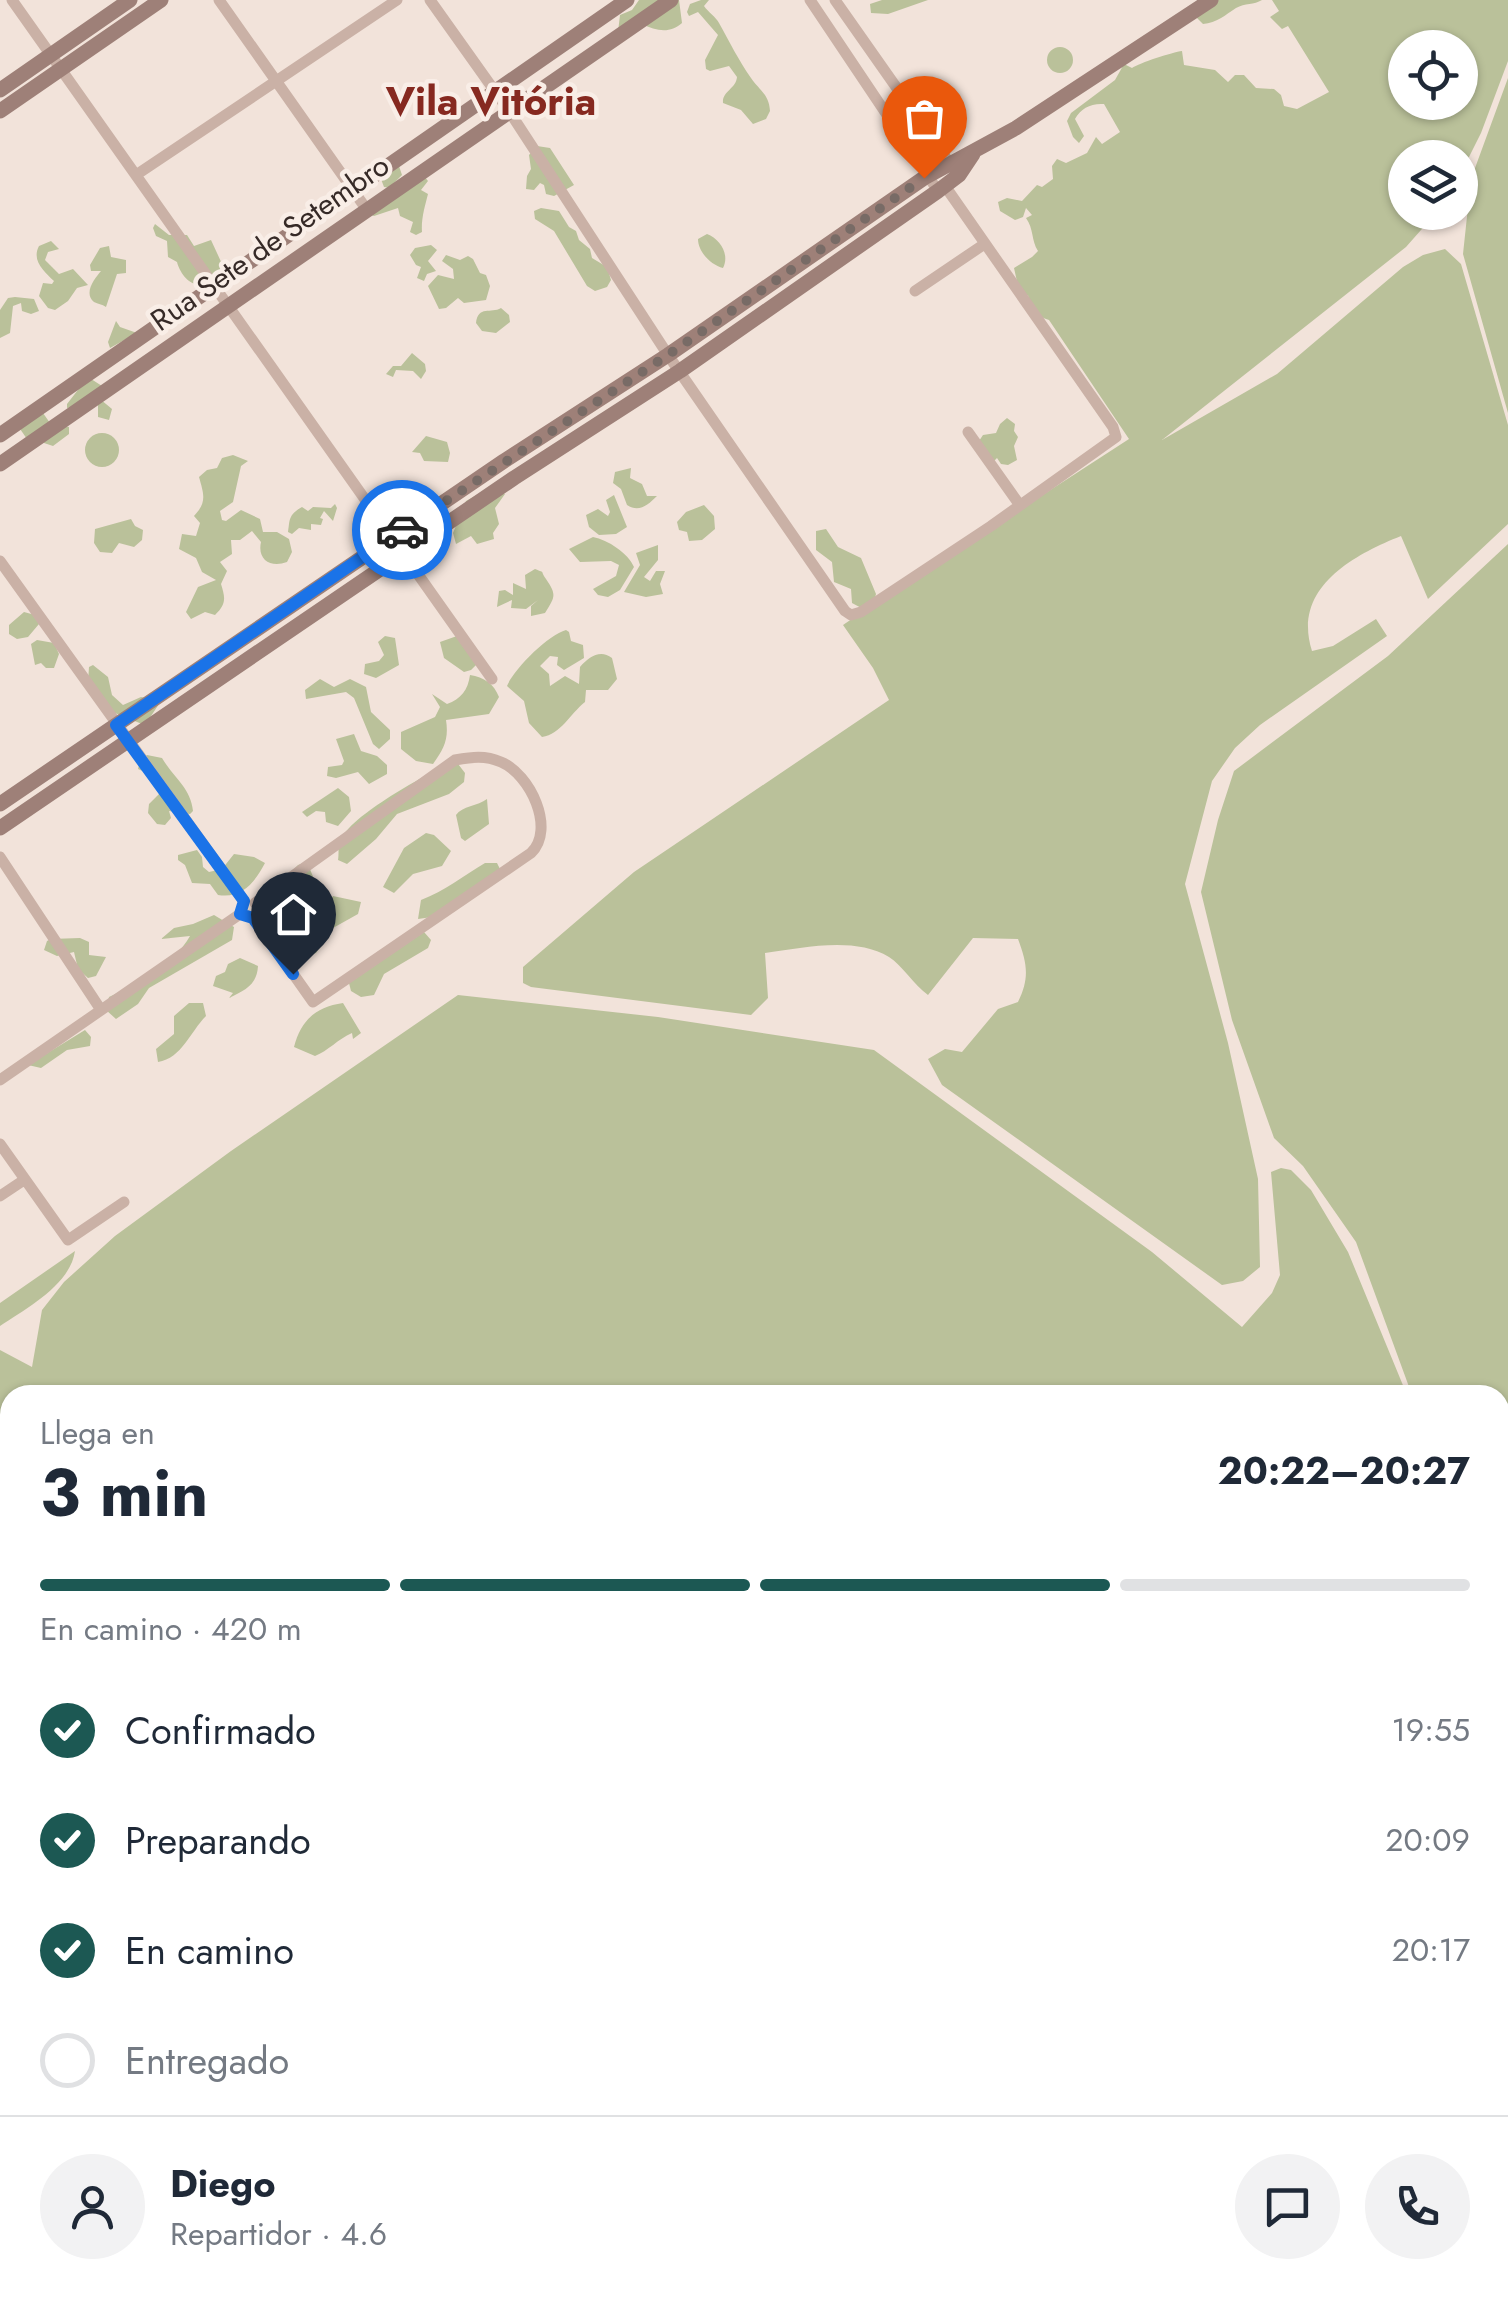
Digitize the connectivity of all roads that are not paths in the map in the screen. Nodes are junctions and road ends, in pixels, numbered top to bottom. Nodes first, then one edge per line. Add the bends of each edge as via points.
1 (12, 0) edge
2 (130, 0) edge
3 (161, 0) edge
4 (219, 0) edge
5 (397, 0) edge
6 (430, 0) edge
7 (670, 0) edge
8 (810, 0) edge
9 (835, 0) edge
10 (1211, 0) edge
11 (622, 1) edge
12 (636, 24) junction
13 (854, 28) junction
14 (836, 40) junction
15 (51, 54) junction
16 (62, 69) junction
17 (278, 80) junction
18 (0, 90) edge
19 (494, 90) junction
20 (0, 112) edge
21 (509, 112) junction
22 (953, 169) junction
23 (930, 174) junction
24 (136, 175) junction
25 (942, 188) junction
26 (353, 191) junction
27 (367, 210) junction
28 (983, 245) junction
29 (816, 253) junction
30 (827, 268) junction
31 (214, 286) junction
32 (916, 291) dead end
33 (228, 306) junction
34 (668, 355) junction
35 (680, 371) junction
36 (968, 432) dead end
37 (0, 435) edge
38 (0, 464) edge
39 (1018, 504) junction
40 (390, 538) junction
41 (402, 554) junction
42 (0, 561) edge
43 (492, 678) dead end
44 (116, 725) junction
45 (126, 740) junction
46 (0, 804) edge
47 (0, 828) edge
48 (0, 856) edge
49 (248, 909) junction
50 (101, 1010) junction
51 (0, 1080) edge
52 (0, 1144) edge
53 (24, 1180) junction
54 (0, 1196) edge
55 (124, 1202) dead end

1 - 15 street
2 - 15 main road
3 - 16 main road
4 - 17 street
5 - 17 street
6 - 19 street
7 - 12 main road, Rua Sete de Setembro
8 - 14 street
9 - 13 street
10 - 22 main road
11 - 12 street
11 - 19 main road, Rua Sete de Setembro
12 - 21 main road, Rua Sete de Setembro
13 - 14 street
13 - 22 street
14 - 23 street
15 - 16 street
15 - 18 main road
16 - 20 main road
16 - 24 street
17 - 24 street
17 - 26 street
19 - 21 street
19 - 26 main road, Rua Sete de Setembro
21 - 27 main road, Rua Sete de Setembro
21 - 34 street
22 - 23 main road
22 - 25 main road
23 - 25 street
23 - 29 main road
24 - 31 street
25 - 28 street
25 - 30 main road
26 - 27 street
26 - 31 main road, Rua Sete de Setembro
27 - 33 main road, Rua Sete de Setembro
28 - 32 street
28 - 39 street via 1116,437
29 - 30 main road
29 - 34 main road
30 - 35 main road
31 - 33 street
31 - 37 main road, Rua Sete de Setembro
33 - 38 main road, Rua Sete de Setembro
33 - 40 street
34 - 35 street
34 - 40 main road
35 - 39 street via 851,615
35 - 41 main road
36 - 39 street
40 - 41 street
40 - 44 main road
41 - 43 street
41 - 45 main road
42 - 44 street
44 - 45 street
44 - 46 main road
45 - 47 main road
45 - 49 street
48 - 50 street
49 - 49 street via 455,760 480,756 506,764 530,792 544,824 532,853 314,1002
49 - 50 street
50 - 51 street
52 - 53 street
53 - 54 street
53 - 55 street via 68,1240

